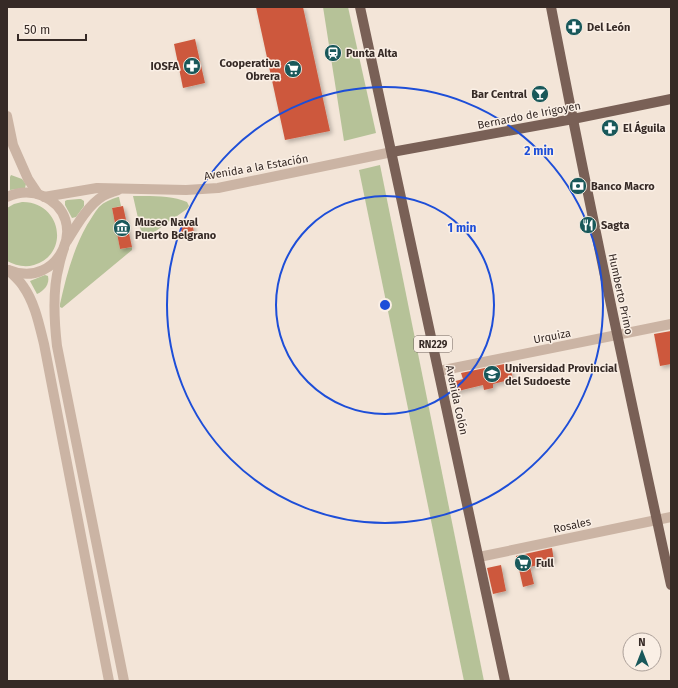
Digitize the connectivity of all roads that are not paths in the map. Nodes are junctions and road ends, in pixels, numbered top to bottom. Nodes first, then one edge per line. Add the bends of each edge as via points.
1 (360, 7) edge
2 (551, 7) edge
3 (671, 99) edge
4 (7, 116) edge
5 (573, 119) junction
6 (10, 146) edge
7 (392, 152) junction
8 (123, 188) junction
9 (41, 195) junction
10 (7, 197) edge
11 (65, 245) junction
12 (8, 270) edge
13 (671, 324) edge
14 (617, 335) junction
15 (439, 371) junction
16 (671, 517) edge
17 (657, 520) junction
18 (479, 557) junction
19 (671, 585) edge
20 (109, 681) edge
21 (124, 681) edge
22 (505, 681) edge

1 - 7 main road, Avenida Colón / RN229
2 - 5 main road, Humberto Primo
3 - 5 main road, Bernardo de Irigoyen
4 - 6 street
5 - 7 main road, Bernardo de Irigoyen
5 - 14 main road, Humberto Primo
6 - 9 street via 28,179
7 - 8 street, Avenida a la Estación via 218,188
7 - 15 main road, Avenida Colón / RN229
8 - 9 street, Avenida a la Estación via 97,188
8 - 11 street via 97,201 82,218
9 - 10 street, Avenida a la Estación via 24,192
9 - 11 street via 56,205 63,216 67,228
11 - 12 street via 52,265 39,272 23,274
11 - 21 street via 55,289 57,346
12 - 20 street via 23,285 43,338
13 - 14 street, Urquiza
14 - 15 street, Urquiza
14 - 17 main road, Humberto Primo
15 - 18 main road, Avenida Colón / RN229
16 - 17 street, Rosales
17 - 18 street, Rosales
17 - 19 main road, Humberto Primo
18 - 22 main road, Avenida Colón / RN229

